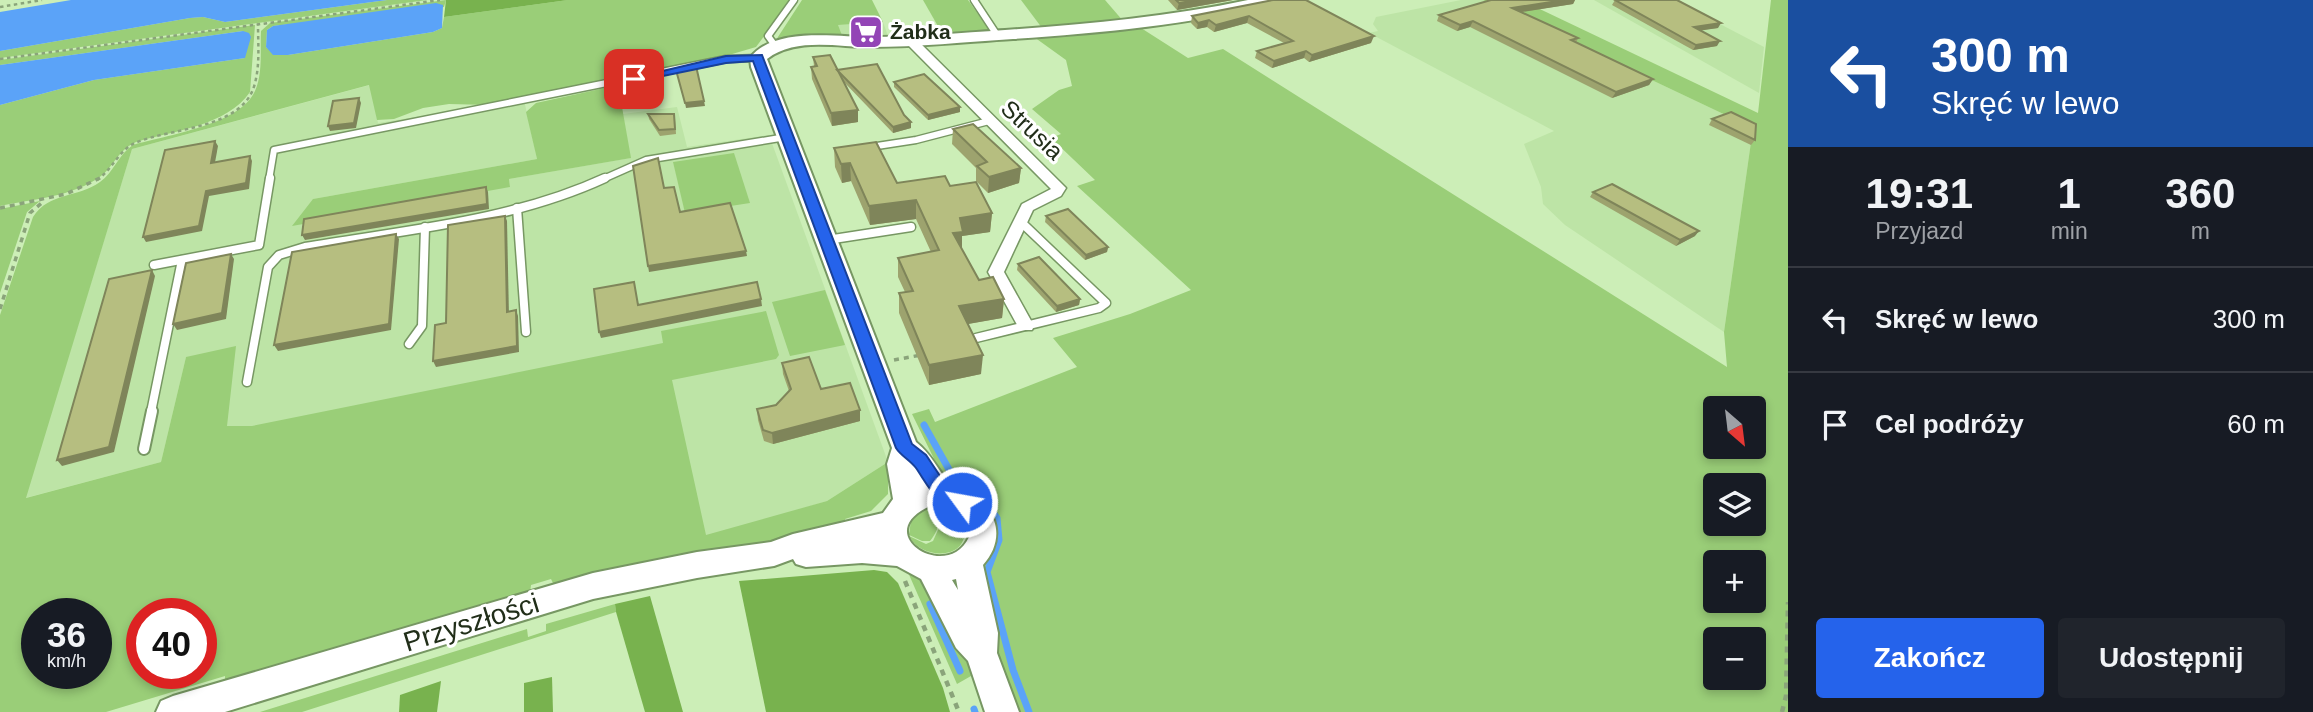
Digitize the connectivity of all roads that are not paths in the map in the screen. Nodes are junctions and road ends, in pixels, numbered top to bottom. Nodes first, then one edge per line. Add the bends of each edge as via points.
1 (793, 0) edge
2 (974, 0) edge
3 (1271, 0) edge
4 (997, 35) junction
5 (911, 40) junction
6 (776, 47) junction
7 (758, 58) junction
8 (989, 121) junction
9 (786, 137) junction
10 (877, 146) edge
11 (517, 208) junction
12 (1021, 223) junction
13 (425, 226) junction
14 (911, 227) dead end
15 (825, 240) junction
16 (182, 260) junction
17 (154, 265) dead end
18 (1026, 326) junction
19 (526, 332) dead end
20 (976, 338) edge
21 (409, 344) dead end
22 (247, 382) dead end
23 (905, 448) junction
24 (144, 449) dead end
25 (944, 496) junction
26 (901, 513) junction
27 (774, 554) junction
28 (967, 561) junction
29 (900, 564) junction
30 (931, 569) junction
31 (981, 653) junction
32 (173, 712) edge
33 (1002, 712) edge

1 - 6 lane via 768,36
2 - 4 lane
3 - 4 street via 1138,24
4 - 5 street
5 - 6 street via 813,41
5 - 8 street, Strusia
6 - 7 street
7 - 9 street
7 - 16 lane via 726,59 274,150 259,245
8 - 10 lane
8 - 12 street, Strusia via 1059,188 1027,207
9 - 11 lane via 646,160 582,189
9 - 15 street
11 - 13 lane
11 - 19 lane
12 - 18 street, Strusia via 996,271
12 - 18 lane via 1106,303
13 - 21 lane via 422,326
13 - 22 lane via 279,255 268,267
14 - 15 lane
15 - 23 street
16 - 17 lane
16 - 24 lane
18 - 20 lane
23 - 25 street via 920,460
23 - 26 street
25 - 26 street via 925,496
25 - 28 street via 962,502 979,521 981,542
26 - 27 street, Przyszłości
26 - 29 street via 892,538
27 - 29 street, Przyszłości via 862,551
27 - 32 street, Przyszłości via 593,586
28 - 30 street
28 - 31 street via 982,633
29 - 30 street
30 - 31 street via 967,638
31 - 33 street

